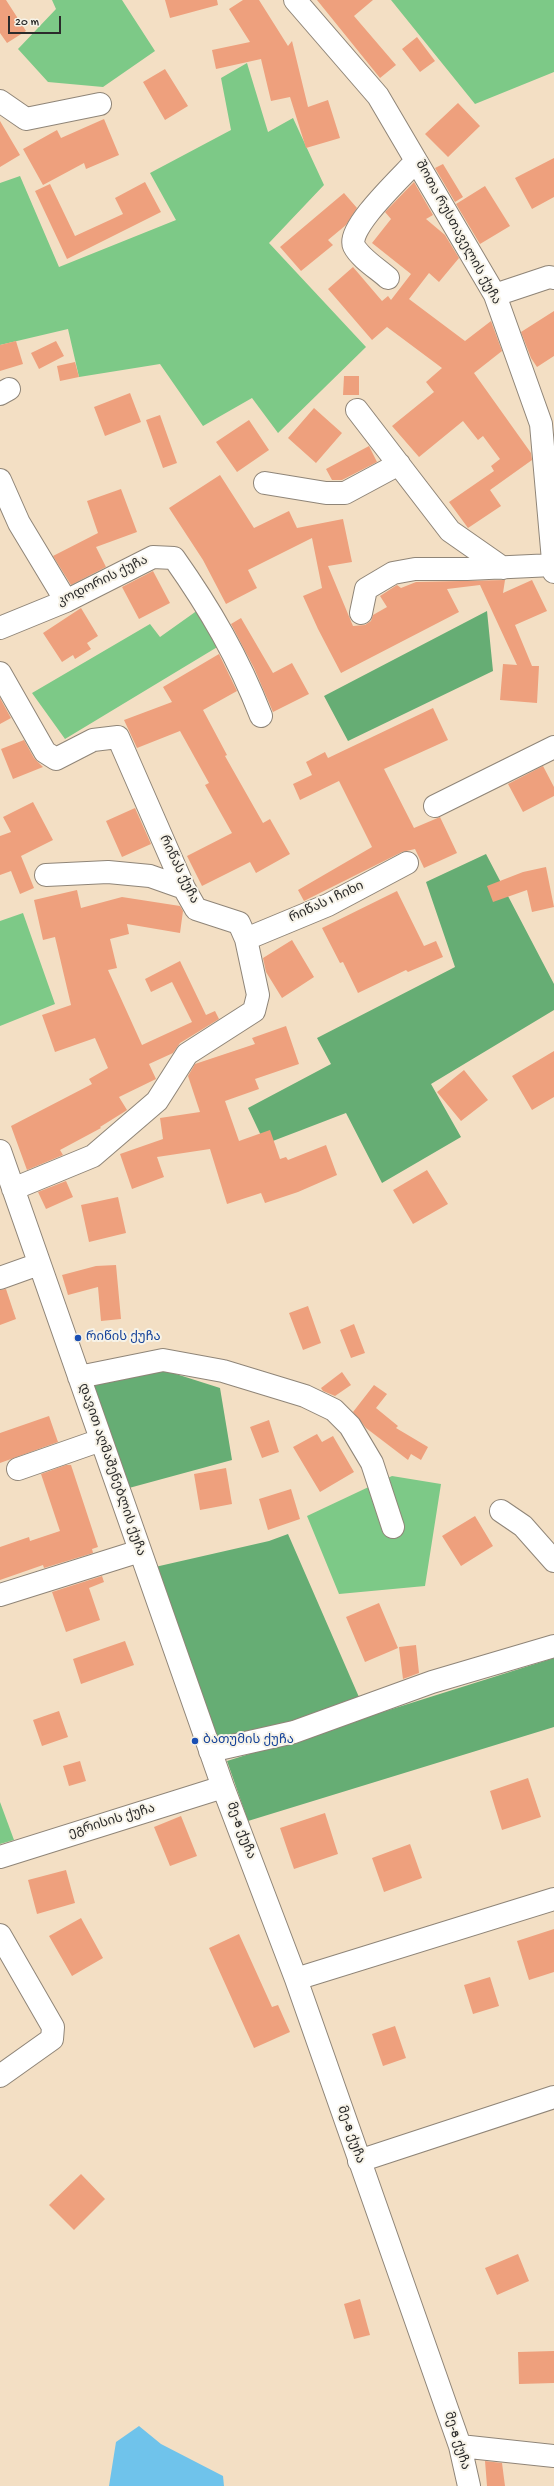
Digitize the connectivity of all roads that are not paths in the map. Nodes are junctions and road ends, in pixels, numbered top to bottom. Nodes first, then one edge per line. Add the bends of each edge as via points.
1 (295, 0) edge
2 (0, 101) edge
3 (100, 104) dead end
4 (416, 161) junction
5 (388, 278) dead end
6 (554, 278) edge
7 (495, 295) junction
8 (357, 410) dead end
9 (400, 464) junction
10 (0, 480) edge
11 (265, 483) dead end
12 (503, 568) junction
13 (554, 568) edge
14 (66, 601) junction
15 (361, 613) dead end
16 (0, 628) edge
17 (0, 673) edge
18 (261, 716) dead end
19 (554, 747) edge
20 (435, 806) dead end
21 (407, 863) dead end
22 (46, 875) dead end
23 (184, 888) junction
24 (246, 939) junction
25 (0, 1151) edge
26 (13, 1189) junction
27 (39, 1264) junction
28 (0, 1278) edge
29 (79, 1377) junction
30 (101, 1440) junction
31 (18, 1470) dead end
32 (501, 1511) dead end
33 (392, 1527) dead end
34 (140, 1551) junction
35 (554, 1561) edge
36 (0, 1595) edge
37 (554, 1646) edge
38 (210, 1751) junction
39 (223, 1787) junction
40 (0, 1856) edge
41 (554, 1899) edge
42 (0, 1935) edge
43 (296, 1979) junction
44 (0, 2076) edge
45 (554, 2097) edge
46 (359, 2161) junction
47 (460, 2446) junction
48 (554, 2456) edge
49 (469, 2486) edge

1 - 4 street, შოთა რუსთაველის ქუჩა via 378,96
2 - 3 street via 26,119
4 - 5 street via 366,216 354,236 354,245 361,254
4 - 7 street, შოთა რუსთაველის ქუჩა
6 - 7 street via 549,277
7 - 13 street, შოთა რუსთაველის ქუჩა via 541,424
8 - 9 street
9 - 11 street via 345,493 326,493
9 - 12 street via 450,531
10 - 14 street via 19,523
12 - 13 street
12 - 15 street via 415,568 393,573 366,589
14 - 16 street, კოდორის ქუჩა
14 - 18 street, კოდორის ქუჩა via 153,557 174,558 202,598 242,669
17 - 23 street, რიწას ქუჩა via 45,752 56,758 94,740 118,737
19 - 20 street
21 - 24 street, რიწას I ჩიხი via 328,905
22 - 23 street via 108,872 150,876
23 - 24 street, რიწას ქუჩა via 196,909 240,923
24 - 26 street, რიწას ქუჩა via 258,995 254,1011 187,1054 157,1101 93,1156
25 - 26 street, დავით აღმაშენებლის ქუჩა
26 - 27 street, დავით აღმაშენებლის ქუჩა
27 - 28 street
27 - 29 street, დავით აღმაშენებლის ქუჩა
29 - 30 street, დავით აღმაშენებლის ქუჩა
29 - 33 street via 163,1360 223,1371 311,1399 334,1410 350,1426 372,1463
30 - 31 street
30 - 34 street, დავით აღმაშენებლის ქუჩა
32 - 35 street via 523,1526
34 - 36 street
34 - 38 street, დავით აღმაშენებლის ქუჩა
37 - 38 street via 432,1682 294,1732
38 - 39 street, დავით აღმაშენებლის ქუჩა
39 - 40 street, ეგრისის ქუჩა
39 - 43 street, მე-8 ქუჩა
41 - 43 street
42 - 44 street via 53,2027 52,2039
43 - 46 street, მე-8 ქუჩა
45 - 46 street
46 - 47 street, მე-8 ქუჩა
47 - 48 street
47 - 49 street, მე-8 ქუჩა

